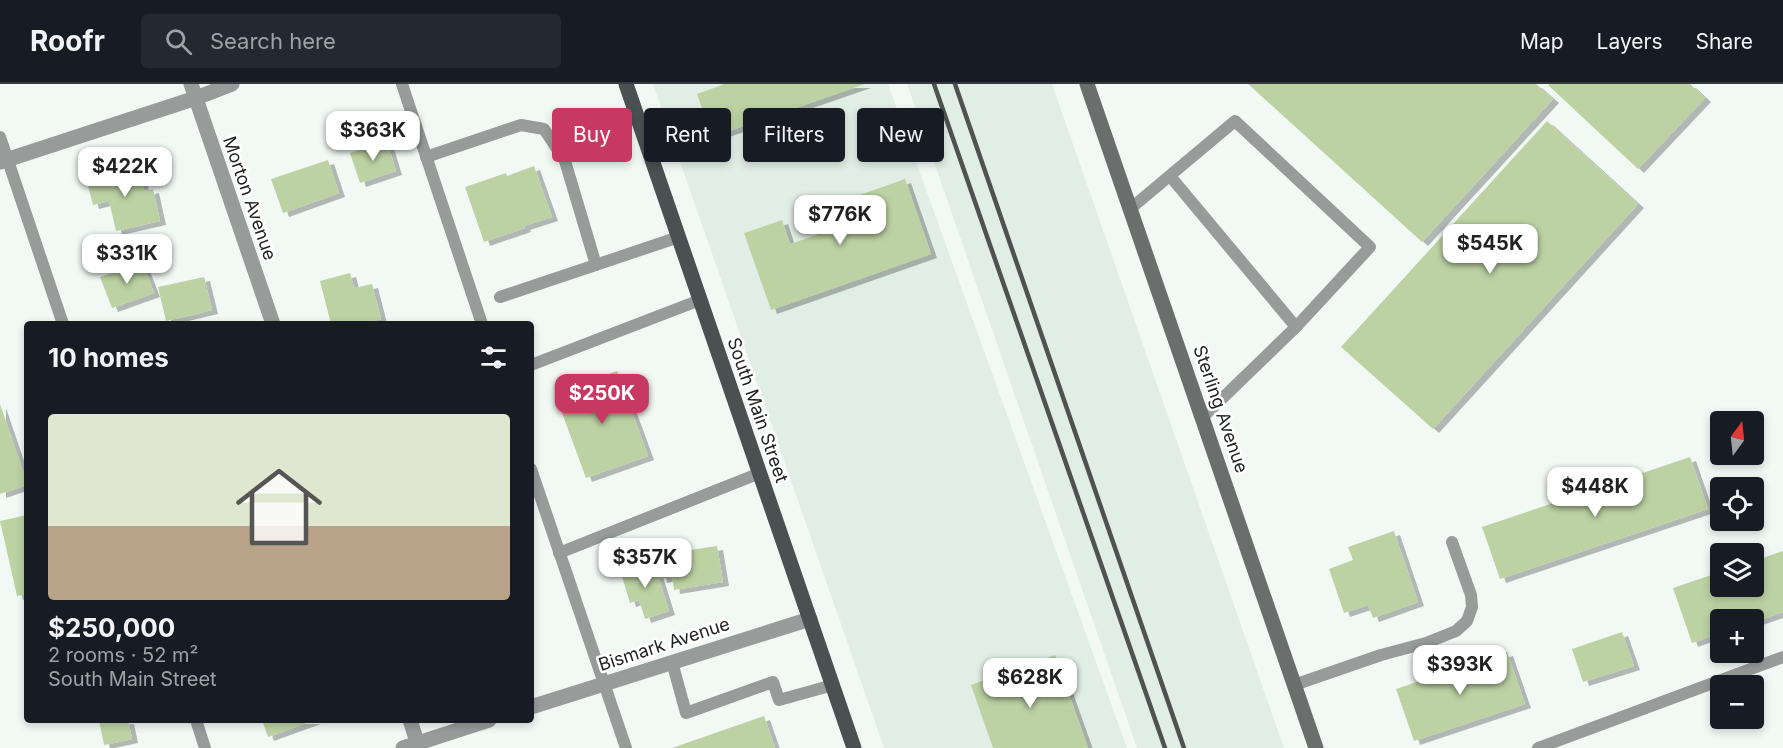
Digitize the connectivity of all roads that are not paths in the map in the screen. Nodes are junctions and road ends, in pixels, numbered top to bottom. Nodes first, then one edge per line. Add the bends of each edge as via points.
1 (232, 84) edge
2 (402, 84) edge
3 (626, 84) edge
4 (1087, 84) edge
5 (193, 91) edge
6 (0, 137) edge
7 (426, 157) junction
8 (4, 160) edge
9 (1170, 176) junction
10 (1130, 209) junction
11 (679, 237) junction
12 (596, 265) junction
13 (500, 297) dead end
14 (700, 300) junction
15 (62, 321) edge
16 (272, 321) edge
17 (481, 321) edge
18 (1296, 327) junction
19 (534, 364) edge
20 (1203, 417) junction
21 (760, 473) junction
22 (534, 478) edge
23 (1452, 542) dead end
24 (560, 553) junction
25 (810, 618) junction
26 (1783, 657) edge
27 (672, 662) junction
28 (603, 684) junction
29 (832, 685) junction
30 (1294, 685) junction
31 (534, 706) edge
32 (197, 723) edge
33 (410, 723) edge
34 (480, 723) edge
35 (413, 746) edge
36 (205, 748) edge
37 (626, 748) edge
38 (854, 748) edge
39 (1316, 748) edge
40 (1538, 748) edge

1 - 5 street
2 - 7 lane
3 - 11 main road, South Main Street
4 - 10 street, Sterling Avenue
5 - 8 street
5 - 16 street, Morton Avenue
6 - 8 lane
7 - 12 lane via 521,125 544,129 565,161
7 - 17 lane
8 - 15 lane
9 - 10 lane
9 - 18 lane
9 - 18 lane via 1235,121 1370,247
10 - 20 street, Sterling Avenue
11 - 12 lane
11 - 14 main road, South Main Street
12 - 13 lane
14 - 19 lane
14 - 21 main road, South Main Street
18 - 20 lane
20 - 30 street, Sterling Avenue
21 - 24 lane
21 - 25 main road, South Main Street
22 - 24 lane
23 - 30 lane via 1472,608 1467,621 1456,631
24 - 28 lane
25 - 27 street, Bismark Avenue
25 - 29 main road, South Main Street
26 - 40 lane
27 - 28 street, Bismark Avenue
27 - 29 lane via 686,713 773,682 779,700
28 - 31 street, Bismark Avenue
28 - 37 lane
29 - 38 main road, South Main Street
30 - 39 street, Sterling Avenue
32 - 36 lane
33 - 35 street
34 - 35 street

